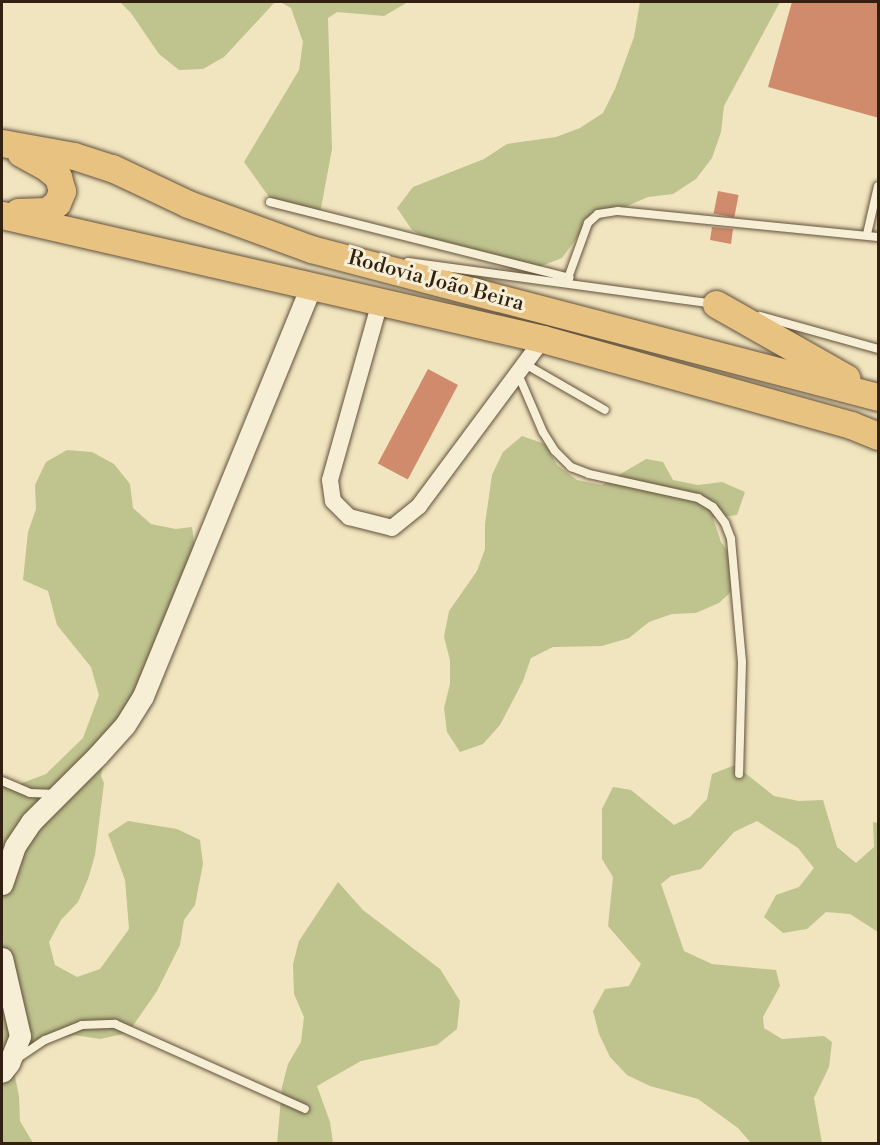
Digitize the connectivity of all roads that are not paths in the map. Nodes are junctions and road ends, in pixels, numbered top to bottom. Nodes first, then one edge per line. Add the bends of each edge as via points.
1 (2, 143) edge
2 (879, 186) edge
3 (270, 202) dead end
4 (2, 214) edge
5 (867, 234) junction
6 (879, 237) edge
7 (311, 249) junction
8 (568, 278) junction
9 (311, 287) junction
10 (608, 288) junction
11 (380, 302) junction
12 (716, 304) junction
13 (543, 339) junction
14 (879, 350) edge
15 (522, 369) junction
16 (879, 397) edge
17 (605, 410) dead end
18 (879, 436) edge
19 (739, 774) dead end
20 (2, 781) edge
21 (58, 794) junction
22 (2, 884) edge
23 (2, 958) edge
24 (5, 1068) edge
25 (305, 1109) dead end

1 - 4 main road via 46,167 58,177 62,191 57,203 47,211
1 - 7 main road, Rodovia João Beira via 74,156 112,168 188,204
2 - 5 lane
3 - 8 lane
4 - 9 main road, Rodovia João Beira
5 - 6 lane
5 - 8 lane via 618,211 598,214 588,223
7 - 10 lane
7 - 16 main road, Rodovia João Beira
8 - 10 lane
9 - 11 main road, Rodovia João Beira
9 - 21 street via 143,696 111,740
10 - 12 lane
11 - 13 main road, Rodovia João Beira
11 - 15 street via 330,480 333,501 349,517 392,528 419,506
12 - 14 lane
12 - 16 main road
13 - 15 street
13 - 18 main road, Rodovia João Beira
15 - 17 lane
15 - 19 lane via 543,432 571,467 698,498 713,507 725,523 731,539 742,662
20 - 21 lane via 30,793
21 - 22 street via 15,846
23 - 24 street via 20,1036
24 - 25 lane via 45,1040 82,1025 115,1024

